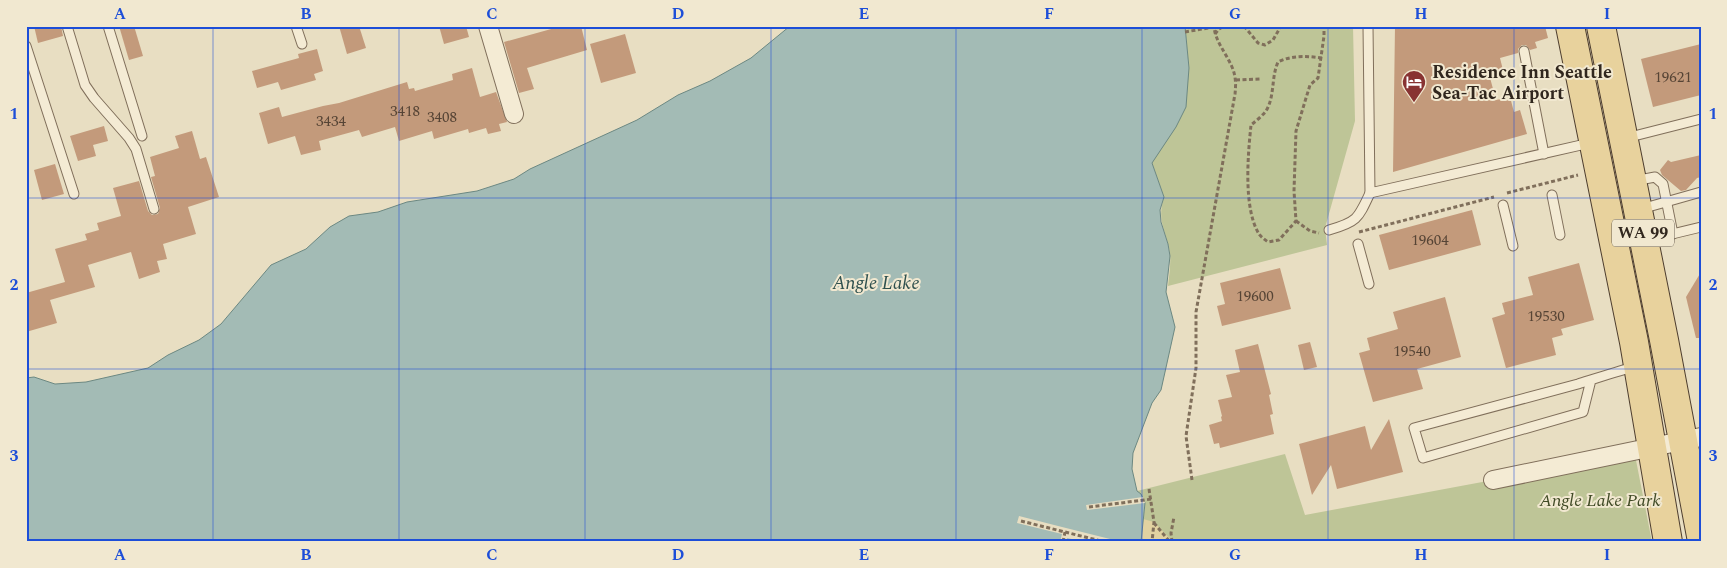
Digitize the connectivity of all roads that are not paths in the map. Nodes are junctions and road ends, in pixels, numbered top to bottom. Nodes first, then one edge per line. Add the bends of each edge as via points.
1 (67, 26) edge
2 (108, 26) edge
3 (296, 26) edge
4 (488, 26) edge
5 (1368, 26) edge
6 (1570, 26) edge
7 (1601, 26) edge
8 (302, 44) dead end
9 (26, 46) edge
10 (1524, 51) dead end
11 (514, 114) dead end
12 (1701, 119) edge
13 (142, 136) dead end
14 (1624, 138) junction
15 (1594, 143) junction
16 (1544, 154) junction
17 (1632, 181) junction
18 (1701, 192) edge
19 (1370, 193) junction
20 (74, 194) dead end
21 (1552, 195) dead end
22 (1666, 202) junction
23 (1503, 205) dead end
24 (154, 209) dead end
25 (1638, 209) junction
26 (1701, 227) edge
27 (1326, 233) road end
28 (1673, 234) junction
29 (1560, 235) dead end
30 (1644, 240) junction
31 (1358, 244) dead end
32 (1513, 246) dead end
33 (1369, 284) dead end
34 (1638, 365) junction
35 (1591, 380) junction
36 (1695, 442) edge
37 (1651, 447) junction
38 (1493, 480) dead end
39 (1701, 536) edge
40 (1668, 542) edge

1 - 24 lane via 85,86 136,149
2 - 13 lane
3 - 8 lane
4 - 11 street
5 - 19 lane
6 - 15 main road, WA 99
7 - 14 main road, WA 99
9 - 20 lane
10 - 16 lane
12 - 14 lane
14 - 17 main road, WA 99
15 - 16 lane
15 - 34 main road, WA 99
16 - 19 lane
17 - 22 lane via 1655,177 1662,184
17 - 25 main road, WA 99
18 - 22 lane
19 - 27 lane via 1358,217
21 - 29 lane
22 - 25 lane
22 - 28 lane
23 - 32 lane
25 - 30 main road, WA 99
26 - 28 lane
28 - 30 lane
30 - 36 main road, WA 99
31 - 33 lane
34 - 35 lane
34 - 37 main road, WA 99
35 - 35 lane via 1414,428 1423,458 1584,412
36 - 37 street
36 - 39 main road, WA 99
37 - 38 street
37 - 40 main road, WA 99

